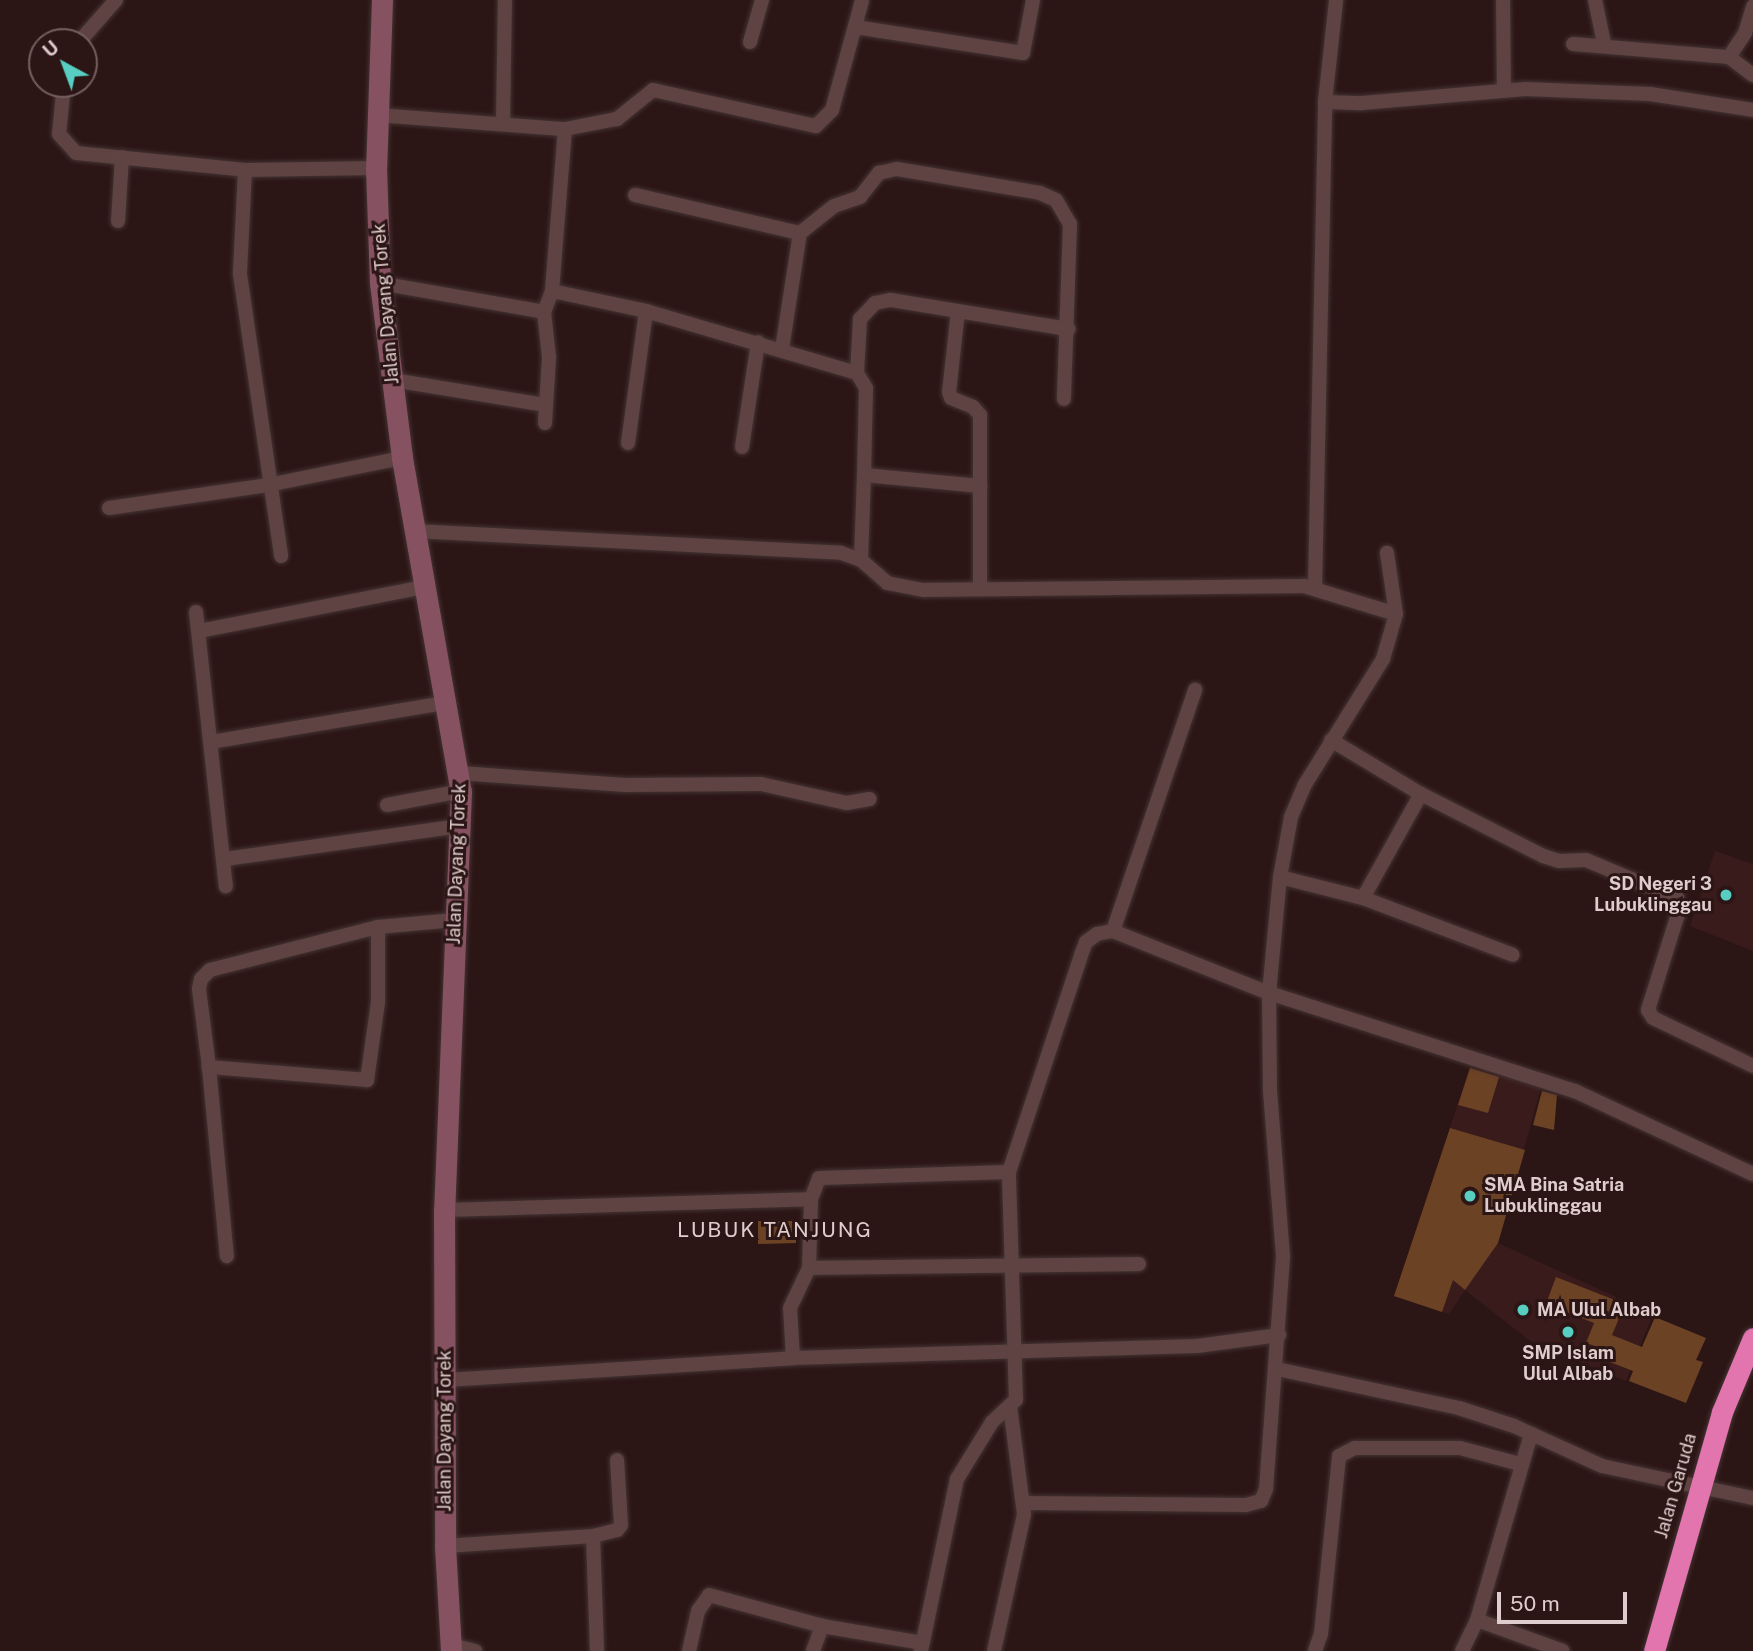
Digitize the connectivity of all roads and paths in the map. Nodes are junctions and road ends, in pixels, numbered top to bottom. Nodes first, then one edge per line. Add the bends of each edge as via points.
1 (116, 0) edge
2 (382, 0) edge
3 (505, 0) edge
4 (762, 0) edge
5 (862, 0) edge
6 (1033, 0) edge
7 (1336, 0) edge
8 (1503, 0) edge
9 (1595, 0) edge
10 (1753, 6) edge
11 (855, 27) junction
12 (91, 28) edge
13 (750, 42) dead end
14 (1604, 43) junction
15 (1573, 44) dead end
16 (1729, 57) junction
17 (1753, 75) edge
18 (1504, 91) junction
19 (63, 98) edge
20 (1325, 102) junction
21 (1753, 110) edge
22 (377, 114) junction
23 (503, 122) junction
24 (565, 129) junction
25 (122, 157) junction
26 (376, 168) junction
27 (245, 170) junction
28 (635, 195) dead end
29 (118, 221) dead end
30 (800, 233) junction
31 (380, 283) junction
32 (552, 291) junction
33 (646, 311) junction
34 (958, 311) junction
35 (544, 312) junction
36 (1069, 329) junction
37 (758, 342) junction
38 (782, 349) junction
39 (858, 373) junction
40 (393, 380) junction
41 (1064, 399) dead end
42 (546, 405) junction
43 (545, 423) dead end
44 (628, 443) dead end
45 (742, 447) dead end
46 (402, 458) junction
47 (863, 475) junction
48 (268, 485) junction
49 (980, 486) junction
50 (109, 508) dead end
51 (414, 531) junction
52 (1387, 553) dead end
53 (281, 556) dead end
54 (862, 560) junction
55 (423, 587) junction
56 (980, 589) junction
57 (1315, 589) junction
58 (196, 612) dead end
59 (1396, 614) junction
60 (199, 631) junction
61 (1195, 690) dead end
62 (449, 702) junction
63 (1331, 740) junction
64 (211, 742) junction
65 (461, 782) junction
66 (1421, 794) junction
67 (870, 799) dead end
68 (387, 805) dead end
69 (460, 826) junction
70 (225, 859) junction
71 (1280, 877) junction
72 (226, 886) dead end
73 (1363, 898) junction
74 (455, 920) junction
75 (378, 927) junction
76 (1113, 931) junction
77 (1513, 955) dead end
78 (1269, 993) junction
79 (1753, 1066) edge
80 (209, 1067) junction
81 (1009, 1172) junction
82 (1753, 1174) edge
83 (811, 1199) junction
84 (444, 1210) junction
85 (228, 1256) dead end
86 (1139, 1264) dead end
87 (1010, 1265) junction
88 (809, 1268) junction
89 (1279, 1335) junction
90 (1753, 1338) edge
91 (1015, 1352) junction
92 (793, 1358) junction
93 (1277, 1368) junction
94 (445, 1380) junction
95 (1010, 1406) junction
96 (1531, 1434) junction
97 (617, 1460) dead end
98 (1520, 1464) junction
99 (1699, 1487) junction
100 (1753, 1497) edge
101 (1024, 1503) junction
102 (593, 1536) junction
103 (445, 1546) junction
104 (1477, 1620) junction
105 (822, 1626) junction
106 (922, 1647) edge
107 (451, 1648) edge
108 (475, 1651) edge
109 (597, 1651) edge
110 (689, 1651) edge
111 (813, 1651) edge
112 (994, 1651) edge
113 (1315, 1651) edge
114 (1461, 1651) edge
115 (1563, 1651) edge
116 (1654, 1651) edge

1 - 12 street
2 - 22 street, Jalan Dayang Torek
3 - 23 street
4 - 13 street
5 - 11 street
6 - 11 street via 1023,53
7 - 20 street
8 - 18 street
9 - 14 street
10 - 16 street via 1745,33
11 - 24 street via 832,110 816,126 653,90 617,119
14 - 15 street
14 - 16 street
16 - 17 street
18 - 20 street
18 - 21 street via 1650,94
19 - 25 street via 59,134 67,147 76,153
20 - 57 street
22 - 23 street
22 - 26 street, Jalan Dayang Torek
23 - 24 street
24 - 32 street
25 - 27 street
25 - 29 street
26 - 27 street
26 - 31 street, Jalan Dayang Torek
27 - 48 street via 240,274
28 - 30 street
30 - 36 street via 834,206 860,197 879,173 887,170 1040,193 1056,200 1070,224
30 - 38 street
31 - 35 street
31 - 40 street, Jalan Dayang Torek
32 - 33 street
32 - 35 street
33 - 37 street
33 - 44 street
34 - 36 street
34 - 39 street via 891,300 875,303 860,319
34 - 49 street via 949,392 951,398 980,415
35 - 42 street via 549,357
36 - 41 street
37 - 38 street
37 - 45 street
38 - 39 street
39 - 47 street via 866,388
40 - 42 street
40 - 46 street, Jalan Dayang Torek
42 - 43 street
46 - 48 street
46 - 51 street, Jalan Dayang Torek
47 - 49 street
47 - 54 street
48 - 50 street
48 - 53 street
49 - 56 street
51 - 54 street via 841,553
51 - 55 street, Jalan Dayang Torek
52 - 59 street
54 - 56 street via 887,583 924,590
55 - 60 street
55 - 62 street, Jalan Dayang Torek
56 - 57 street via 1253,584
57 - 59 street
58 - 60 street
59 - 63 street via 1383,659
60 - 64 street
61 - 76 street
62 - 64 street
62 - 65 street, Jalan Dayang Torek
63 - 66 street
63 - 71 street via 1291,817
64 - 70 street
65 - 67 street via 761,785 847,803
65 - 68 street
65 - 69 street, Jalan Dayang Torek
66 - 73 street
66 - 79 street via 1543,856 1586,860 1677,898 1678,914 1648,1010 1653,1018
69 - 70 street
69 - 74 street, Jalan Dayang Torek
70 - 72 street
71 - 73 street
71 - 78 street
73 - 77 street
74 - 75 street
74 - 84 street, Jalan Dayang Torek
75 - 80 street via 211,970 201,979 199,989
75 - 80 street via 378,1002 367,1080
76 - 78 street
76 - 81 street via 1086,942
78 - 82 street via 1575,1091
78 - 89 street via 1269,1089 1283,1256
80 - 85 street
81 - 83 street via 824,1175 814,1184
81 - 87 street
83 - 84 street
83 - 88 street
84 - 94 street, Jalan Dayang Torek
86 - 87 street
87 - 88 street
87 - 91 street
88 - 92 street via 790,1308
89 - 91 street via 1197,1346
89 - 93 street
90 - 99 highway, Jalan Garuda via 1722,1412
91 - 92 street
91 - 95 street via 1017,1394
92 - 94 street
93 - 96 street via 1458,1408
93 - 101 street via 1266,1489 1261,1501 1246,1505
94 - 103 street, Jalan Dayang Torek
95 - 101 street
95 - 106 street via 992,1422 957,1479
96 - 98 street
96 - 99 street via 1602,1466
97 - 102 street via 621,1525
98 - 104 street
98 - 113 street via 1461,1448 1355,1448 1339,1456 1321,1634
99 - 100 street
99 - 116 highway, Jalan Garuda
101 - 112 street
102 - 103 street
102 - 109 street
103 - 107 street, Jalan Dayang Torek
104 - 114 street
104 - 115 street
105 - 106 street
105 - 110 street via 709,1595 698,1611
105 - 111 street
107 - 108 street

